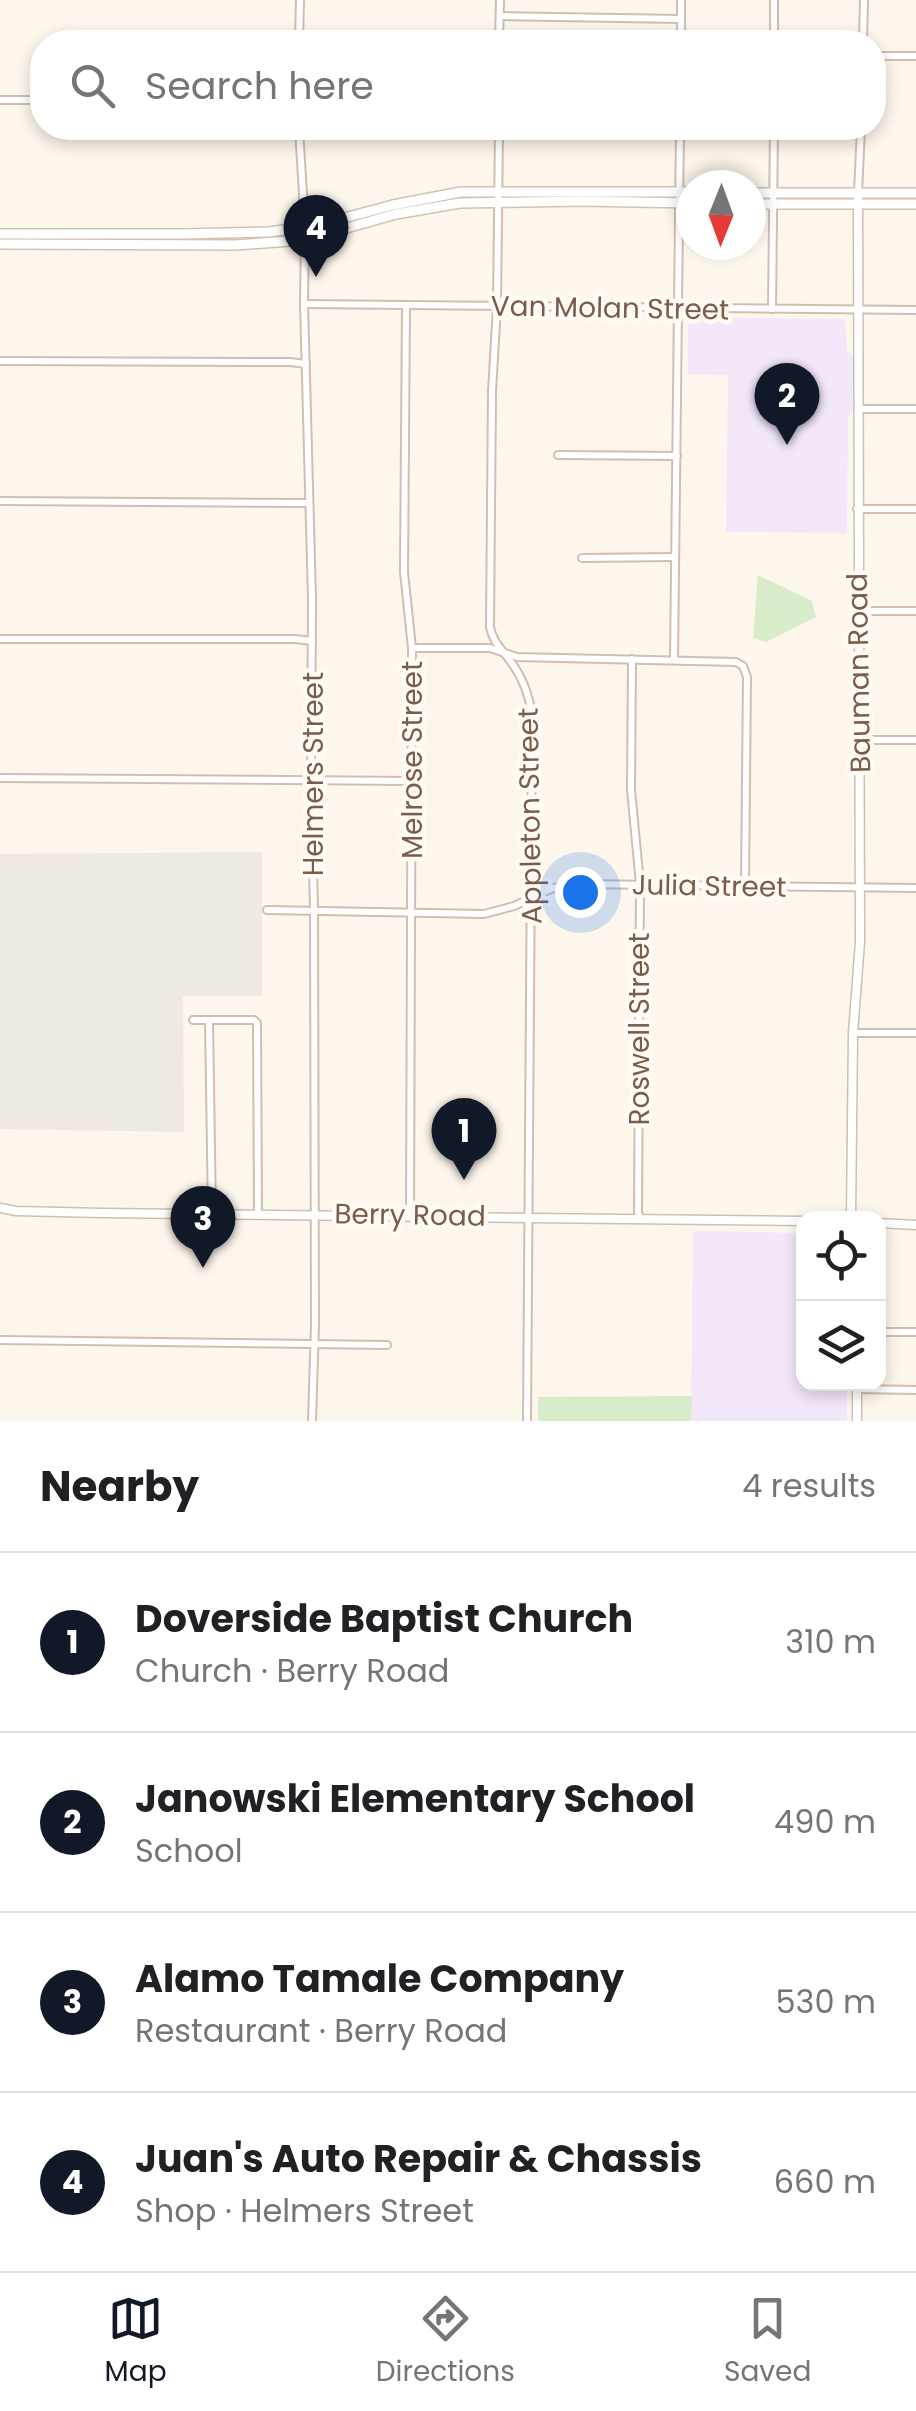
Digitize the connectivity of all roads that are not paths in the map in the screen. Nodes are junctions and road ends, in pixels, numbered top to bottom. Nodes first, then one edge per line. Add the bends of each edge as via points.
1 (300, 0) edge
2 (500, 0) edge
3 (681, 0) edge
4 (774, 0) edge
5 (864, 0) edge
6 (500, 16) junction
7 (681, 19) junction
8 (299, 30) edge
9 (499, 30) edge
10 (681, 30) edge
11 (774, 30) edge
12 (863, 30) edge
13 (886, 56) edge
14 (916, 56) edge
15 (0, 100) edge
16 (30, 100) edge
17 (301, 140) edge
18 (498, 140) edge
19 (680, 140) edge
20 (774, 140) edge
21 (860, 140) edge
22 (679, 170) edge
23 (766, 192) edge
24 (774, 192) junction
25 (916, 193) edge
26 (498, 197) junction
27 (676, 198) edge
28 (858, 199) junction
29 (766, 204) edge
30 (774, 204) junction
31 (916, 204) edge
32 (394, 210) junction
33 (305, 228) junction
34 (0, 234) edge
35 (184, 239) junction
36 (94, 240) junction
37 (304, 240) junction
38 (0, 244) edge
39 (678, 260) edge
40 (304, 304) junction
41 (406, 304) junction
42 (497, 307) junction
43 (678, 308) junction
44 (772, 309) junction
45 (859, 310) junction
46 (916, 310) edge
47 (0, 362) edge
48 (306, 364) junction
49 (860, 409) junction
50 (916, 409) edge
51 (558, 454) dead end
52 (677, 456) junction
53 (0, 501) edge
54 (309, 503) junction
55 (858, 509) junction
56 (916, 509) edge
57 (675, 557) junction
58 (582, 558) dead end
59 (858, 611) junction
60 (916, 611) edge
61 (0, 639) edge
62 (312, 641) junction
63 (491, 644) junction
64 (412, 648) junction
65 (632, 659) junction
66 (514, 660) junction
67 (674, 660) junction
68 (860, 740) junction
69 (916, 740) edge
70 (0, 778) edge
71 (311, 780) junction
72 (411, 781) junction
73 (531, 874) junction
74 (640, 884) junction
75 (746, 886) junction
76 (553, 888) junction
77 (860, 888) junction
78 (916, 888) edge
79 (531, 899) junction
80 (267, 910) dead end
81 (314, 910) junction
82 (412, 911) junction
83 (193, 1020) dead end
84 (209, 1020) junction
85 (852, 1033) junction
86 (916, 1033) edge
87 (0, 1211) edge
88 (851, 1211) edge
89 (212, 1214) junction
90 (258, 1214) junction
91 (314, 1214) junction
92 (410, 1216) junction
93 (528, 1217) junction
94 (640, 1218) junction
95 (796, 1220) edge
96 (886, 1223) edge
97 (916, 1225) edge
98 (886, 1332) edge
99 (916, 1332) edge
100 (0, 1340) edge
101 (313, 1344) junction
102 (387, 1346) dead end
103 (886, 1389) edge
104 (916, 1390) edge
105 (857, 1391) edge
106 (312, 1421) edge
107 (527, 1421) edge
108 (857, 1421) edge

1 - 8 street
2 - 6 street
3 - 7 street
4 - 11 street
5 - 12 street
6 - 7 street
6 - 9 street
7 - 10 street
13 - 14 street
15 - 16 street
17 - 33 street, Helmers Street
18 - 26 street
19 - 22 street
20 - 24 street
21 - 28 street, Bauman Road
23 - 24 main road
24 - 28 main road
24 - 30 street
25 - 28 main road
26 - 27 main road
26 - 32 main road via 450,192
26 - 42 street
28 - 30 main road
28 - 31 main road
28 - 45 street, Bauman Road
29 - 30 main road
30 - 44 street
32 - 33 main road
32 - 37 main road
33 - 35 main road
33 - 37 street, Helmers Street
34 - 36 main road
35 - 36 main road
35 - 37 main road
36 - 38 main road
37 - 40 street, Helmers Street
39 - 43 street
40 - 41 street, Van Molan Street
40 - 48 street, Helmers Street
41 - 42 street, Van Molan Street
41 - 64 street, Melrose Street via 404,572
42 - 43 street, Van Molan Street
42 - 63 street
43 - 44 street, Van Molan Street
43 - 52 street
44 - 45 street, Van Molan Street
45 - 46 street, Van Molan Street
45 - 49 street, Bauman Road
47 - 48 street
48 - 54 street, Helmers Street
49 - 50 street
49 - 55 street, Bauman Road
51 - 52 street
52 - 57 street
53 - 54 street
54 - 62 street, Helmers Street
55 - 56 street
55 - 59 street, Bauman Road
57 - 58 street
57 - 67 street
59 - 60 street
59 - 68 street, Bauman Road
61 - 62 street
62 - 71 street, Helmers Street
63 - 64 street
63 - 66 street, Appleton Street
64 - 72 street, Melrose Street
65 - 66 street
65 - 67 street
65 - 74 street, Roswell Street via 631,790
66 - 73 street, Appleton Street via 532,715
67 - 75 street via 744,666
68 - 69 street
68 - 77 street, Bauman Road
70 - 71 street
71 - 72 street
71 - 81 street, Helmers Street
72 - 82 street, Melrose Street
73 - 76 street
73 - 79 street, Appleton Street
74 - 75 street, Julia Street
74 - 76 street, Julia Street
74 - 94 street, Roswell Street
75 - 77 street, Julia Street
76 - 79 street, Julia Street
77 - 78 street, Julia Street
77 - 85 street, Bauman Road
79 - 82 street, Julia Street via 484,914
79 - 93 street, Appleton Street
80 - 81 street, Julia Street
81 - 82 street, Julia Street
81 - 91 street, Helmers Street
82 - 92 street, Melrose Street
83 - 84 street
84 - 89 street
84 - 90 street via 254,1020 258,1026
85 - 86 street
85 - 88 street, Bauman Road
87 - 89 street, Berry Road
89 - 90 street, Berry Road
90 - 91 street, Berry Road
91 - 92 street, Berry Road
91 - 101 street, Helmers Street
92 - 93 street, Berry Road
93 - 94 street, Berry Road
93 - 107 street, Appleton Street
94 - 95 street, Berry Road
96 - 97 street
98 - 99 street
100 - 101 street
101 - 102 street
101 - 106 street, Helmers Street
103 - 104 street
105 - 108 street

